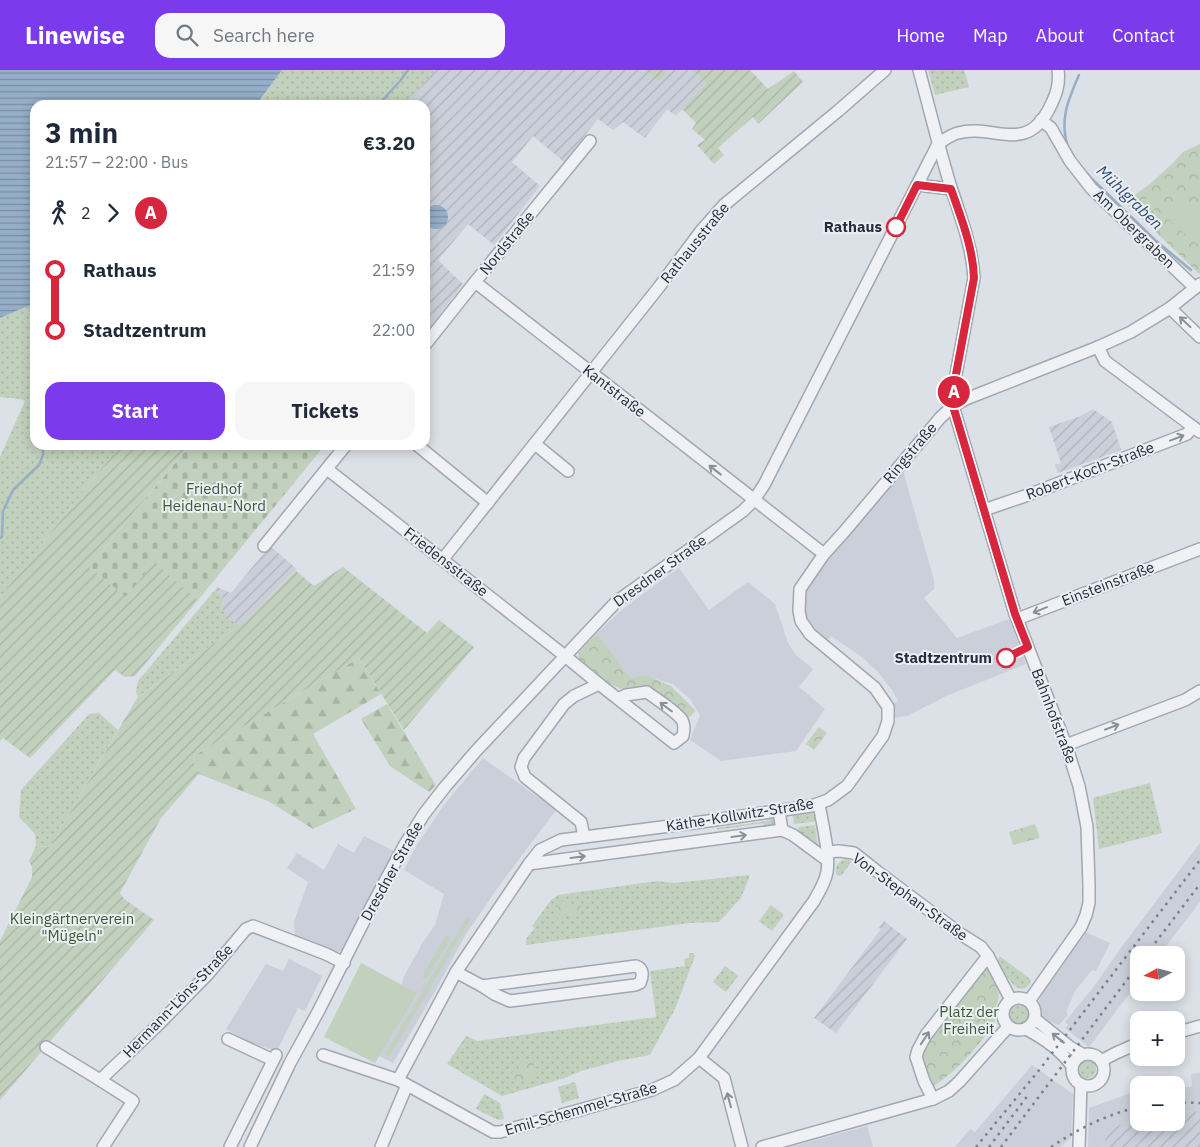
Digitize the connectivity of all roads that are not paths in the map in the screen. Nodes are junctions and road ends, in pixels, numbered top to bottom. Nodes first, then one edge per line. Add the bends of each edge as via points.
1 (884, 70) edge
2 (919, 70) edge
3 (1058, 70) edge
4 (1041, 120) junction
5 (590, 142) dead end
6 (938, 144) junction
7 (917, 185) junction
8 (951, 189) junction
9 (475, 282) junction
10 (1198, 286) edge
11 (1170, 308) junction
12 (1200, 337) edge
13 (430, 339) edge
14 (1098, 348) junction
15 (590, 373) junction
16 (953, 406) junction
17 (1197, 430) edge
18 (535, 444) junction
19 (342, 450) edge
20 (423, 450) edge
21 (327, 469) junction
22 (568, 471) dead end
23 (754, 500) junction
24 (488, 503) junction
25 (984, 510) junction
26 (264, 546) dead end
27 (1200, 550) edge
28 (824, 554) junction
29 (443, 559) junction
30 (1017, 619) junction
31 (564, 656) junction
32 (599, 684) junction
33 (1200, 691) edge
34 (618, 699) junction
35 (1066, 745) junction
36 (819, 804) junction
37 (778, 811) junction
38 (782, 830) junction
39 (584, 837) junction
40 (827, 856) junction
41 (529, 864) junction
42 (988, 956) junction
43 (344, 963) junction
44 (456, 972) junction
45 (482, 986) junction
46 (1011, 1000) junction
47 (1029, 1001) junction
48 (1035, 1020) junction
49 (1200, 1026) edge
50 (1008, 1027) junction
51 (1026, 1029) junction
52 (1185, 1030) edge
53 (228, 1038) dead end
54 (46, 1047) dead end
55 (1130, 1047) edge
56 (1082, 1054) junction
57 (323, 1055) dead end
58 (699, 1058) junction
59 (1101, 1061) junction
60 (1072, 1066) junction
61 (100, 1080) junction
62 (403, 1082) junction
63 (1081, 1084) junction
64 (933, 1099) junction
65 (103, 1147) edge
66 (230, 1147) edge
67 (250, 1147) edge
68 (381, 1147) edge
69 (742, 1147) edge
70 (762, 1147) edge
71 (1079, 1147) edge

1 - 15 street, Rathausstraße via 724,206 701,230
2 - 6 street, Bahnhofstraße
3 - 4 street via 1056,95
4 - 6 street via 1028,132 1016,135 968,131 947,137
4 - 10 street, Am Obergraben via 1051,128 1070,161 1091,187
5 - 9 street, Nordstraße
6 - 7 street, Dresdner Straße
6 - 8 street, Bahnhofstraße
7 - 8 street
7 - 23 street, Dresdner Straße
8 - 16 street, Bahnhofstraße via 969,244 974,278
9 - 13 street, Nordstraße
9 - 15 street, Kantstraße
10 - 11 street, Ringstraße
12 -> 11 street
11 - 14 street, Ringstraße
14 - 16 street, Ringstraße
14 - 17 street via 1105,361
15 - 18 street, Rathausstraße
23 -> 15 street, Kantstraße
16 - 25 street, Bahnhofstraße
16 - 28 street, Ringstraße
25 -> 17 street, Robert-Koch-Straße
18 - 22 street
18 - 24 street, Rathausstraße
19 - 21 street
20 - 24 street
21 - 26 street
21 - 29 street, Friedensstraße
23 - 28 street
23 - 31 street, Dresdner Straße via 744,511 616,602
24 - 29 street, Rathausstraße
25 - 30 street, Bahnhofstraße
27 -> 30 street, Einsteinstraße
28 - 36 street, Käthe-Kollwitz-Straße via 800,589 801,621 810,634 875,688 888,707 888,721 883,736 847,786
29 - 31 street, Friedensstraße
30 - 35 street, Bahnhofstraße
31 - 32 street, Friedensstraße
31 - 43 street, Dresdner Straße via 476,751 424,814
32 - 34 street, Friedensstraße
32 - 39 street via 564,704 524,758 521,767 525,777 581,822
35 -> 33 street via 1185,700
34 -> 34 street, Friedensstraße via 674,743 683,736 683,721 647,692
35 - 47 street, Bahnhofstraße via 1086,816 1089,903 1081,927
36 - 37 street, Käthe-Kollwitz-Straße
36 - 40 street, Emil-Schemmel-Straße
37 - 38 street
37 - 39 street, Käthe-Kollwitz-Straße
38 - 40 street
41 -> 38 street, Käthe-Kollwitz-Straße
39 - 41 street, Käthe-Kollwitz-Straße via 561,840 540,850
40 - 42 street, Von-Stephan-Straße via 839,851 854,853 981,947
40 - 58 street, Emil-Schemmel-Straße via 823,886 814,901
41 - 44 street, Käthe-Kollwitz-Straße
42 - 46 street
64 -> 42 street via 916,1057 918,1050
43 - 61 street, Hermann-Löns-Straße via 253,926 246,929 202,980
43 - 67 street, Dresdner Straße via 290,1063
44 - 45 street
44 - 62 street, Käthe-Kollwitz-Straße
45 - 45 street via 510,1001 635,985 643,978 642,970 636,966
46 - 47 street
46 - 50 street via 1002,1012
47 - 48 street via 1035,1010
48 - 51 street
56 -> 48 street
49 - 52 street
50 - 51 street via 1017,1031
50 - 64 street via 959,1082
51 - 60 street via 1064,1055
53 - 66 street via 274,1058
54 - 61 street
55 - 59 street
56 - 59 street via 1093,1054
56 - 60 street
57 - 62 street, Emil-Schemmel-Straße
58 - 62 street, Emil-Schemmel-Straße via 674,1080 652,1090 500,1132 493,1132
69 -> 58 street via 724,1078
59 - 63 street via 1104,1070 1101,1078 1094,1084
60 - 63 street via 1072,1075
61 - 65 street via 133,1100
62 - 68 street, Käthe-Kollwitz-Straße
63 - 71 street
64 - 70 street

